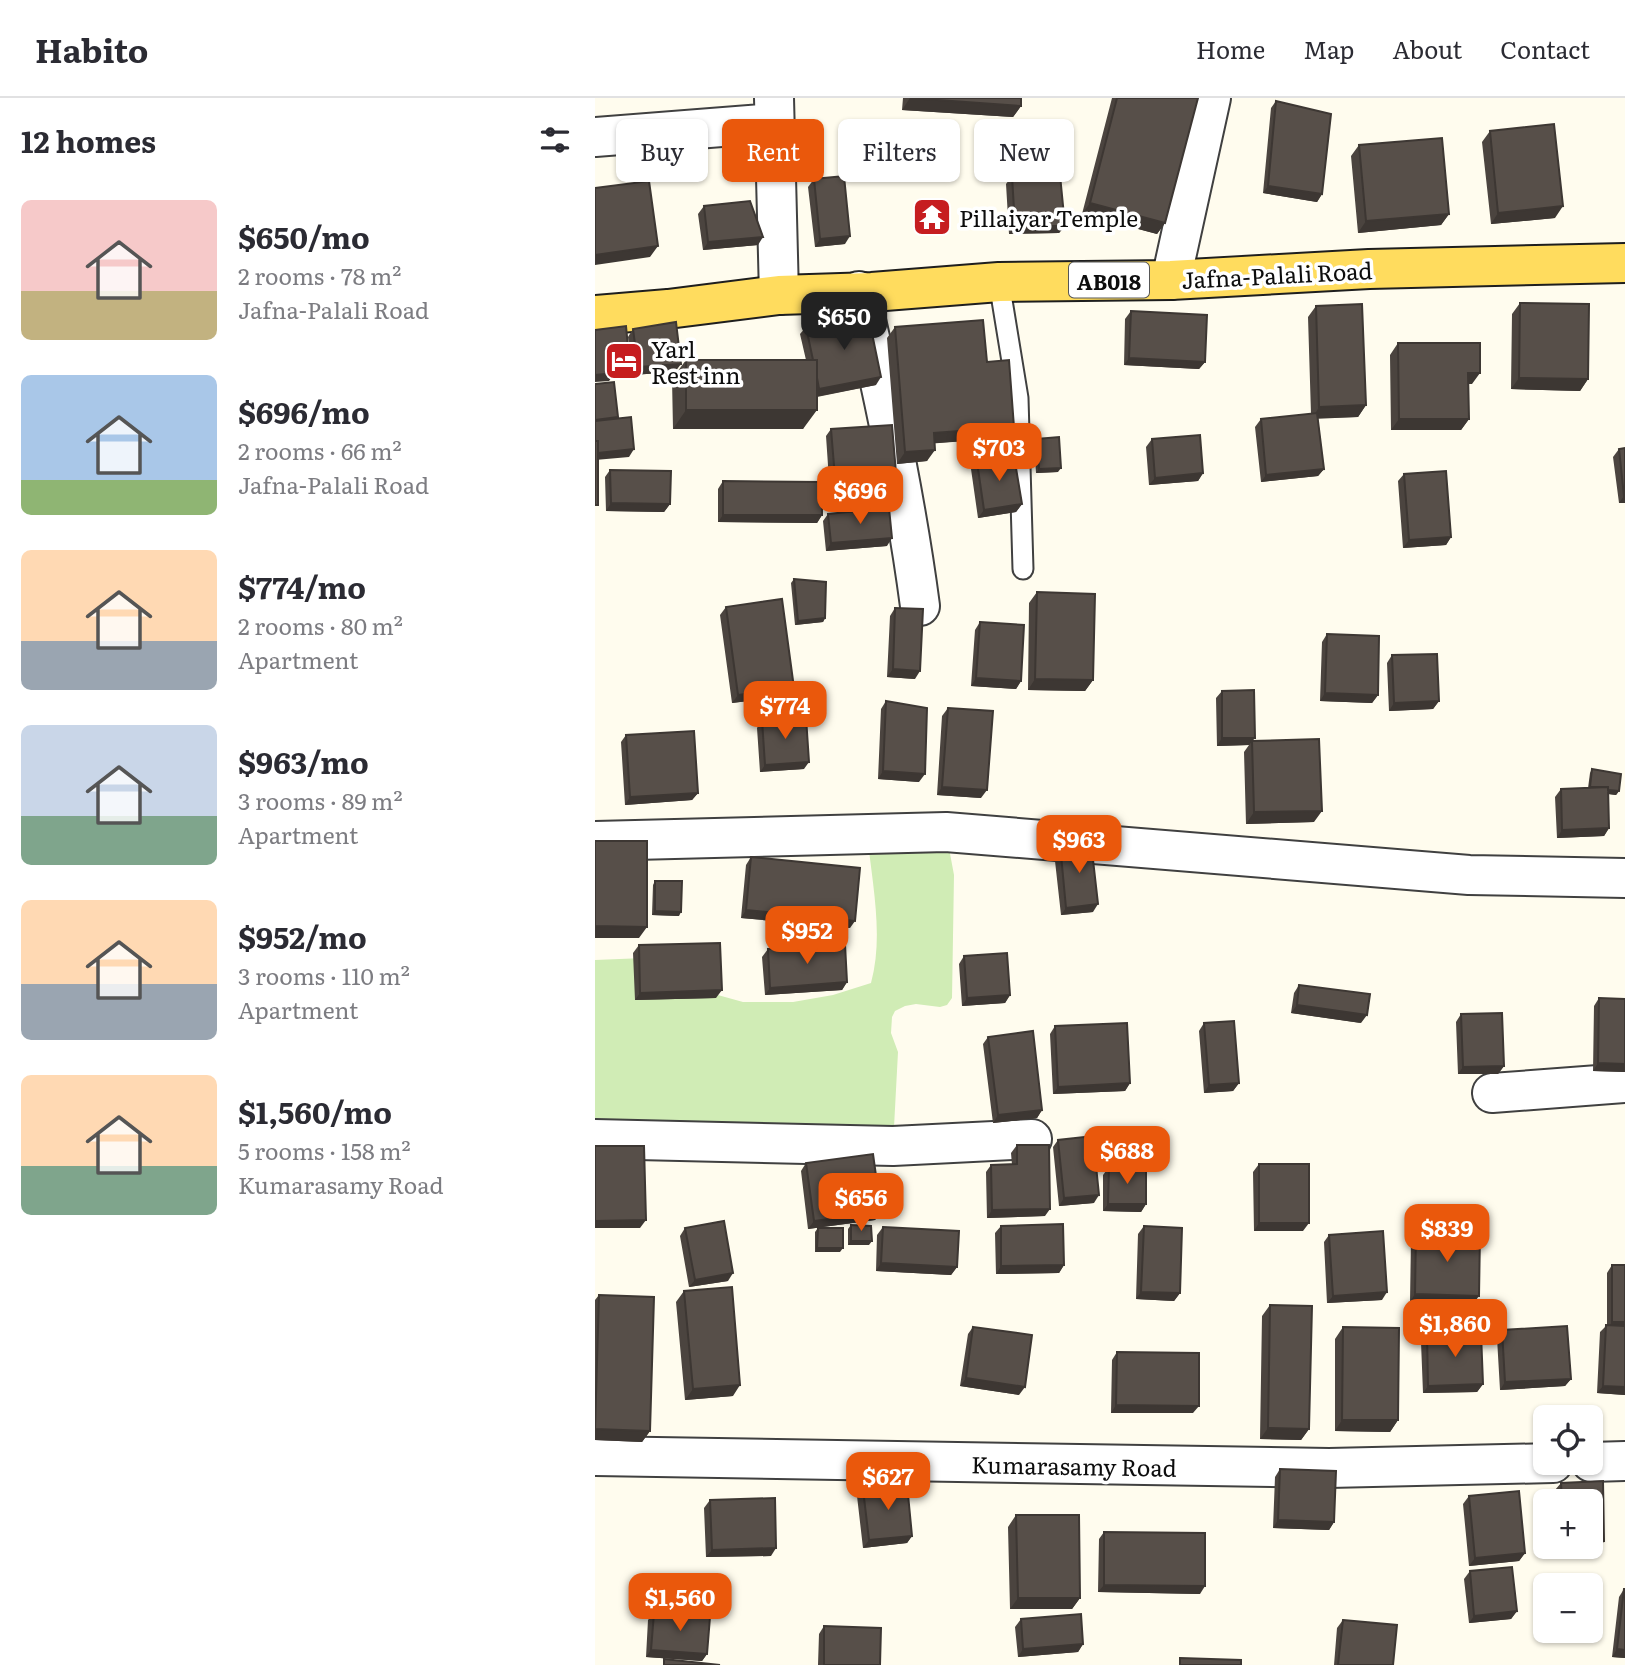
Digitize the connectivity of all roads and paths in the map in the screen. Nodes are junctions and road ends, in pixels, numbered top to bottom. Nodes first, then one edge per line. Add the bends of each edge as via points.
1 (1211, 98) edge
2 (773, 110) edge
3 (595, 137) edge
4 (1625, 262) edge
5 (1171, 280) junction
6 (999, 282) junction
7 (859, 291) junction
8 (779, 295) junction
9 (595, 315) edge
10 (1023, 569) dead end
11 (920, 606) edge
12 (595, 841) edge
13 (1625, 878) edge
14 (1625, 1083) edge
15 (1492, 1093) dead end
16 (595, 1139) edge
17 (1032, 1139) dead end
18 (595, 1456) edge
19 (1625, 1461) edge
20 (1603, 1462) edge
21 (1533, 1463) edge

1 - 5 street
2 - 3 street
2 - 8 street
4 - 5 main road, Jafna-Palali Road / AB018
5 - 6 main road, Jafna-Palali Road / AB018
6 - 7 main road, Jafna-Palali Road / AB018
6 - 10 lane via 1018,398
7 - 8 main road, Jafna-Palali Road / AB018
7 - 11 street via 909,521
8 - 9 main road, Jafna-Palali Road / AB018
12 - 13 street via 946,832 1469,875
14 - 15 street
16 - 17 street via 893,1146
18 - 21 street, Kumarasamy Road via 1329,1468
19 - 20 street

